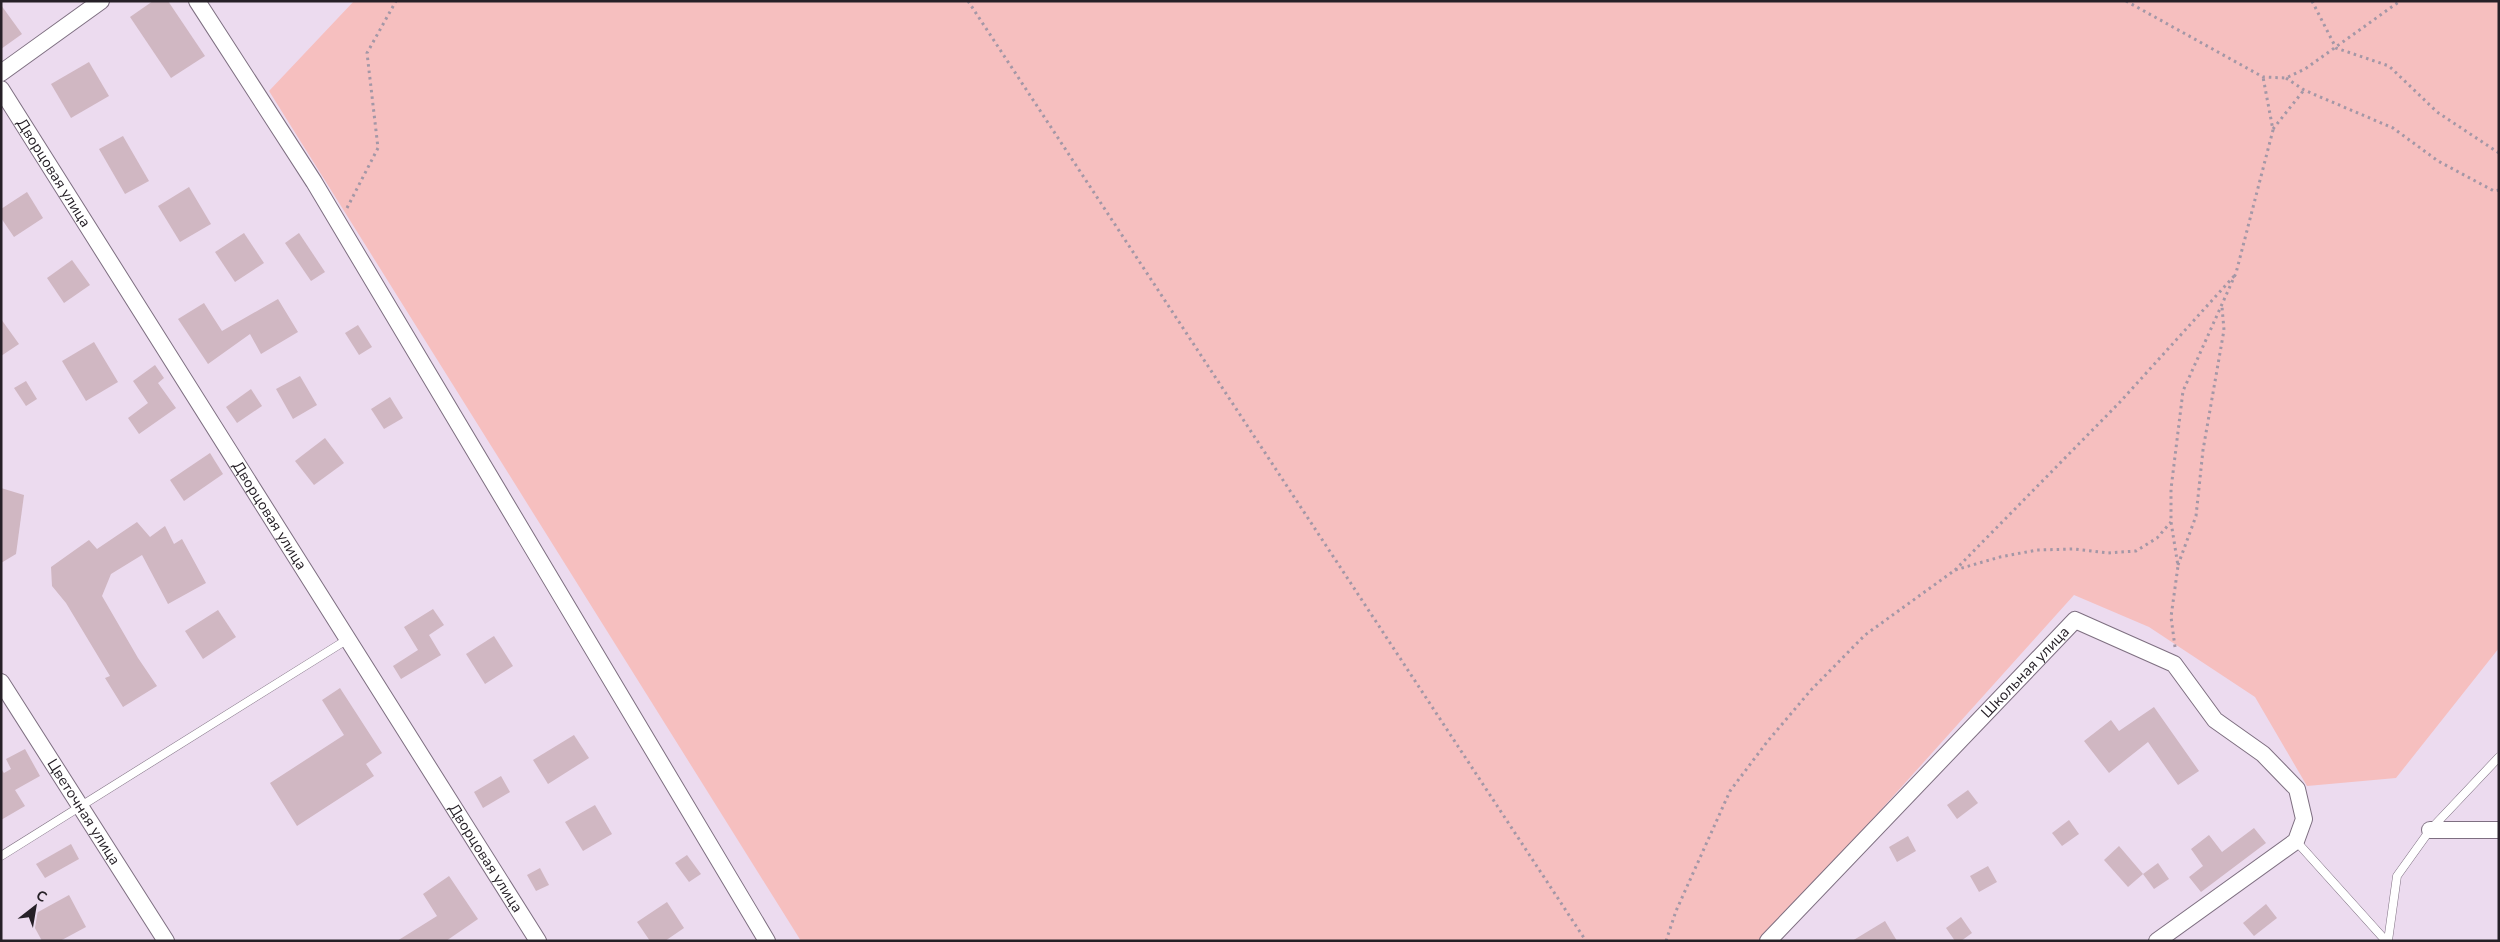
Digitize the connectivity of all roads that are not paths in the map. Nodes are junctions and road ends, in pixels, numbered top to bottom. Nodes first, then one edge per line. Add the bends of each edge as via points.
1 (100, 1) edge
2 (197, 1) edge
3 (1, 73) edge
4 (1, 89) edge
5 (350, 638) junction
6 (1, 682) edge
7 (2499, 757) edge
8 (81, 806) junction
9 (2430, 830) junction
10 (2499, 830) edge
11 (2296, 841) junction
12 (1, 856) edge
13 (166, 941) edge
14 (538, 941) edge
15 (767, 941) edge
16 (1768, 941) edge
17 (2156, 941) edge
18 (2387, 941) edge

1 - 3 street
2 - 15 street via 339,224
4 - 5 street, Дворцовая улица
5 - 8 lane
5 - 14 street, Дворцовая улица
6 - 8 street, Цветочная улица
7 - 9 lane
8 - 12 lane
8 - 13 street, Цветочная улица
9 - 10 street
9 - 18 lane via 2397,876
11 - 16 street, Школьная улица via 2304,819 2297,789 2263,754 2215,720 2174,664 2075,620
11 - 17 street
11 - 18 lane

